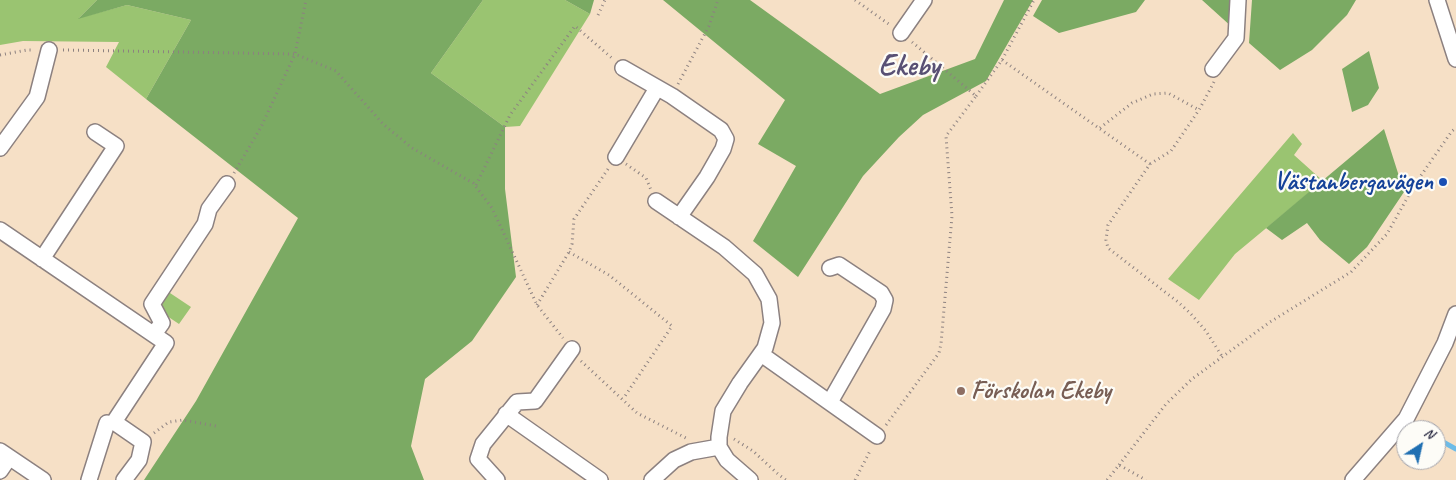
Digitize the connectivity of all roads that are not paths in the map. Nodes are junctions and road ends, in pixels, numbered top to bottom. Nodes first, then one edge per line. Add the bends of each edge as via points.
1 (924, 0) edge
2 (1238, 0) edge
3 (1437, 0) edge
4 (901, 33) road end
5 (49, 50) road end
6 (1456, 59) edge
7 (624, 68) road end
8 (1213, 69) road end
9 (657, 88) junction
10 (94, 132) dead end
11 (0, 148) edge
12 (616, 157) road end
13 (227, 184) road end
14 (656, 201) road end
15 (679, 217) junction
16 (0, 230) edge
17 (42, 259) junction
18 (830, 268) dead end
19 (1456, 314) edge
20 (154, 334) junction
21 (572, 349) road end
22 (761, 354) junction
23 (830, 402) junction
24 (506, 414) junction
25 (110, 422) junction
26 (877, 436) road end
27 (719, 442) junction
28 (4, 454) edge
29 (0, 471) edge
30 (43, 480) edge
31 (89, 480) edge
32 (124, 480) edge
33 (497, 480) edge
34 (600, 480) edge
35 (652, 480) edge
36 (750, 480) edge
37 (1353, 480) edge

1 - 4 street
2 - 8 street via 1236,38
3 - 6 street
5 - 11 street via 37,97
7 - 9 street
9 - 12 street
9 - 15 street via 721,130 726,139 707,178
10 - 17 street via 116,146
13 - 20 street via 209,209 205,224 152,304 162,323
14 - 15 street
15 - 22 street via 755,274 769,299 772,323
16 - 17 street
17 - 20 street
18 - 23 street via 839,265 881,292 885,300 884,309
19 - 37 street via 1445,343 1406,419
20 - 25 street via 166,343
21 - 24 street via 535,400 517,402
22 - 23 street
22 - 27 street via 723,411
23 - 26 street
24 - 33 street via 483,444 478,459
24 - 34 street
25 - 31 street
25 - 32 street via 143,442 139,460
27 - 35 street via 674,460
27 - 36 street via 727,460
28 - 29 street
28 - 30 street

